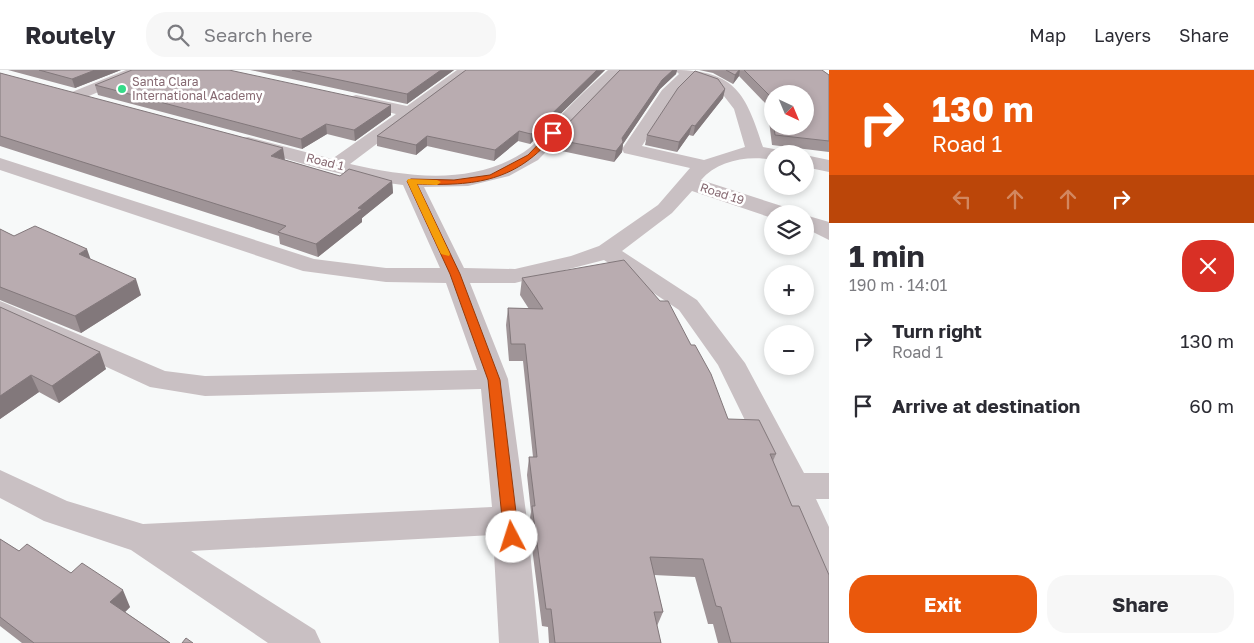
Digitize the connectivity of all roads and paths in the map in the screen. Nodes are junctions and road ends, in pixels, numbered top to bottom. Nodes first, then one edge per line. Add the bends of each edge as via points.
1 (139, 70) edge
2 (468, 70) edge
3 (617, 70) edge
4 (686, 71) edge
5 (344, 97) edge
6 (106, 103) edge
7 (411, 112) junction
8 (230, 137) edge
9 (764, 152) edge
10 (814, 163) edge
11 (0, 164) edge
12 (335, 166) junction
13 (706, 166) junction
14 (829, 166) edge
15 (411, 181) junction
16 (689, 183) junction
17 (764, 208) edge
18 (814, 224) edge
19 (829, 233) edge
20 (608, 251) junction
21 (455, 274) junction
22 (6, 318) edge
23 (494, 380) junction
24 (0, 483) edge
25 (794, 486) junction
26 (829, 486) edge
27 (510, 520) junction
28 (143, 540) junction
29 (829, 568) edge
30 (302, 643) edge
31 (519, 643) edge

1 - 6 street via 69,93
2 - 7 street
3 - 15 street, Road 1 via 531,157 492,177 454,183
4 - 9 street via 723,84 742,108
4 - 13 street via 631,149
5 - 7 street
7 - 12 street
8 - 12 street, Road 1
9 - 13 street via 735,154
10 - 14 street
11 - 21 street via 310,266 386,275
12 - 15 street, Road 1
13 - 16 street
15 - 21 street
16 - 17 street, Road 19
16 - 20 street via 665,209
18 - 19 street
20 - 21 street via 514,276
20 - 25 street via 688,305 731,363
21 - 23 street
22 - 23 street via 160,380 205,386
23 - 27 street
24 - 28 street via 56,512
25 - 26 street
25 - 29 street
27 - 28 street
27 - 31 street
28 - 30 street

